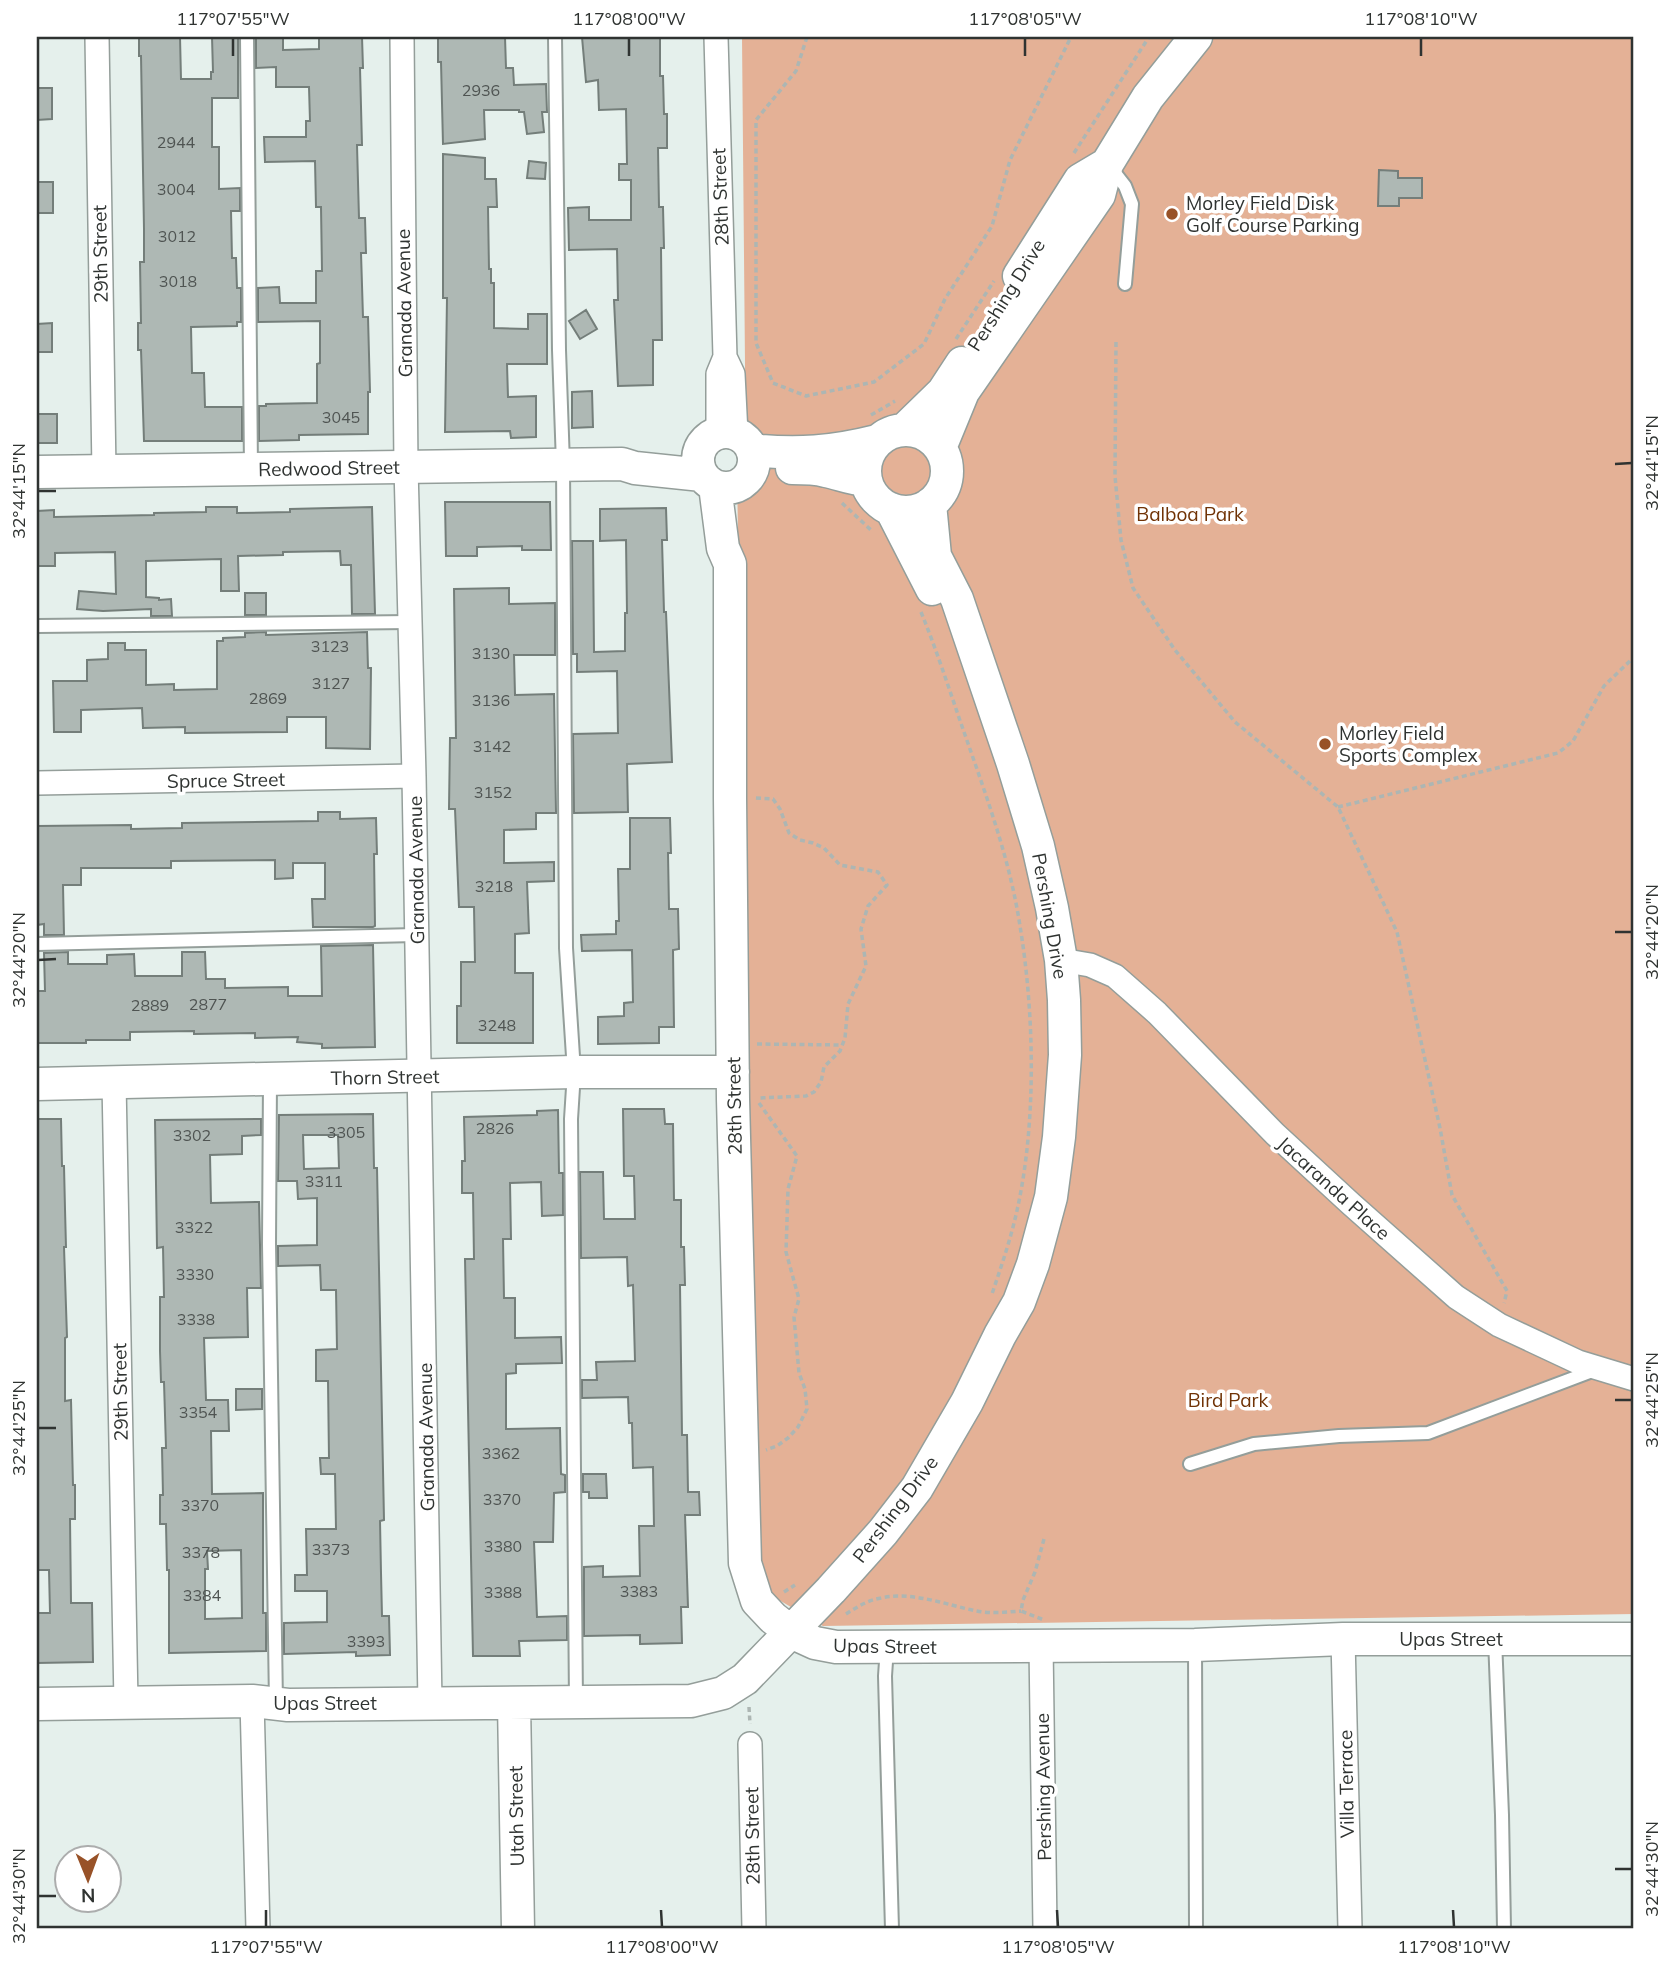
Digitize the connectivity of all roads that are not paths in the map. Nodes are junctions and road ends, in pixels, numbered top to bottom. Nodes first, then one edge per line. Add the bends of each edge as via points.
1 (97, 37) edge
2 (247, 37) edge
3 (402, 37) edge
4 (555, 37) edge
5 (716, 37) edge
6 (1170, 37) edge
7 (1196, 37) edge
8 (1149, 97) junction
9 (1107, 164) junction
10 (1125, 284) dead end
11 (883, 429) junction
12 (940, 448) junction
13 (727, 461) junction
14 (563, 464) junction
15 (406, 467) junction
16 (251, 469) junction
17 (104, 471) junction
18 (37, 472) edge
19 (866, 480) junction
20 (930, 504) junction
21 (883, 522) junction
22 (410, 622) junction
23 (37, 626) edge
24 (985, 740) junction
25 (414, 776) junction
26 (37, 783) edge
27 (416, 935) junction
28 (37, 944) edge
29 (1061, 960) junction
30 (733, 1058) junction
31 (573, 1072) junction
32 (420, 1077) junction
33 (270, 1079) junction
34 (114, 1082) junction
35 (37, 1084) edge
36 (1000, 1335) junction
37 (1599, 1368) junction
38 (1634, 1379) edge
39 (1190, 1464) dead end
40 (791, 1632) junction
41 (1047, 1633) junction
42 (1343, 1639) junction
43 (1495, 1639) junction
44 (1634, 1639) edge
45 (1195, 1644) junction
46 (887, 1647) junction
47 (126, 1702) junction
48 (576, 1702) junction
49 (264, 1703) junction
50 (430, 1703) junction
51 (514, 1703) junction
52 (37, 1704) edge
53 (750, 1744) dead end
54 (258, 1929) edge
55 (517, 1929) edge
56 (754, 1929) edge
57 (892, 1929) edge
58 (1045, 1929) edge
59 (1196, 1929) edge
60 (1350, 1929) edge
61 (1504, 1929) edge

1 - 17 street, 29th Street
2 - 16 lane
3 - 15 street, Granada Avenue
4 - 14 lane
5 - 13 street, 28th Street via 725,357 733,374
6 - 8 main road, Pershing Drive
7 - 8 main road, Pershing Drive
8 - 9 main road, Pershing Drive
9 - 10 lane via 1125,186 1132,204
9 - 11 main road, Pershing Drive via 1080,180 943,392
9 - 12 main road, Pershing Drive via 1099,195 963,392
11 - 12 main road via 919,432
11 - 13 main road, Redwood Street via 831,451
11 - 19 main road via 866,459
12 - 20 main road via 947,472 945,484
13 - 14 main road, Redwood Street via 672,455 638,457 622,464
13 - 19 main road, Redwood Street via 810,468
13 - 30 main road, 28th Street via 735,554 730,564
14 - 15 main road, Redwood Street
14 - 31 lane via 566,948
15 - 16 main road, Redwood Street
15 - 22 street, Granada Avenue
16 - 17 main road, Redwood Street
17 - 18 main road, Redwood Street
19 - 21 main road
20 - 21 main road
20 - 29 main road, Pershing Drive via 935,556 957,598 1038,846
21 - 24 main road, Pershing Drive via 933,592
22 - 23 lane
22 - 25 street, Granada Avenue
24 - 29 main road via 1004,777 1028,849 1049,947
24 - 36 main road, Pershing Drive via 1033,912 1045,1017 1041,1164 1031,1222
25 - 26 street, Spruce Street
25 - 27 street, Granada Avenue
27 - 28 lane
27 - 32 street, Granada Avenue
29 - 36 main road, Pershing Drive via 1065,1055 1051,1196 1033,1264
29 - 37 street, Jacaranda Place via 1115,975 1275,1134 1456,1297 1499,1325
30 - 31 main road, Thorn Street
30 - 40 main road, 28th Street via 745,1563 757,1601
31 - 32 main road, Thorn Street
31 - 48 lane
32 - 33 main road, Thorn Street
32 - 50 street, Granada Avenue
33 - 34 main road, Thorn Street
33 - 49 lane
34 - 35 main road, Thorn Street
34 - 47 street, 29th Street
36 - 40 main road, Pershing Drive via 916,1488 883,1532
37 - 38 street, Jacaranda Place
37 - 39 lane via 1428,1433 1254,1444
40 - 46 main road, Upas Street via 836,1647
40 - 48 main road, Upas Street via 745,1679 723,1693 691,1701
41 - 45 main road, Upas Street
41 - 46 main road, Upas Street
41 - 58 street, Pershing Avenue
42 - 43 main road, Upas Street
42 - 45 main road, Upas Street
42 - 60 street, Villa Terrace
43 - 44 main road, Upas Street
43 - 61 lane
45 - 59 lane
46 - 57 lane
47 - 49 main road, Upas Street
47 - 52 main road, Upas Street
48 - 51 main road, Upas Street
49 - 50 main road, Upas Street
49 - 54 street
50 - 51 main road, Upas Street
51 - 55 main road, Utah Street
53 - 56 street, 28th Street

